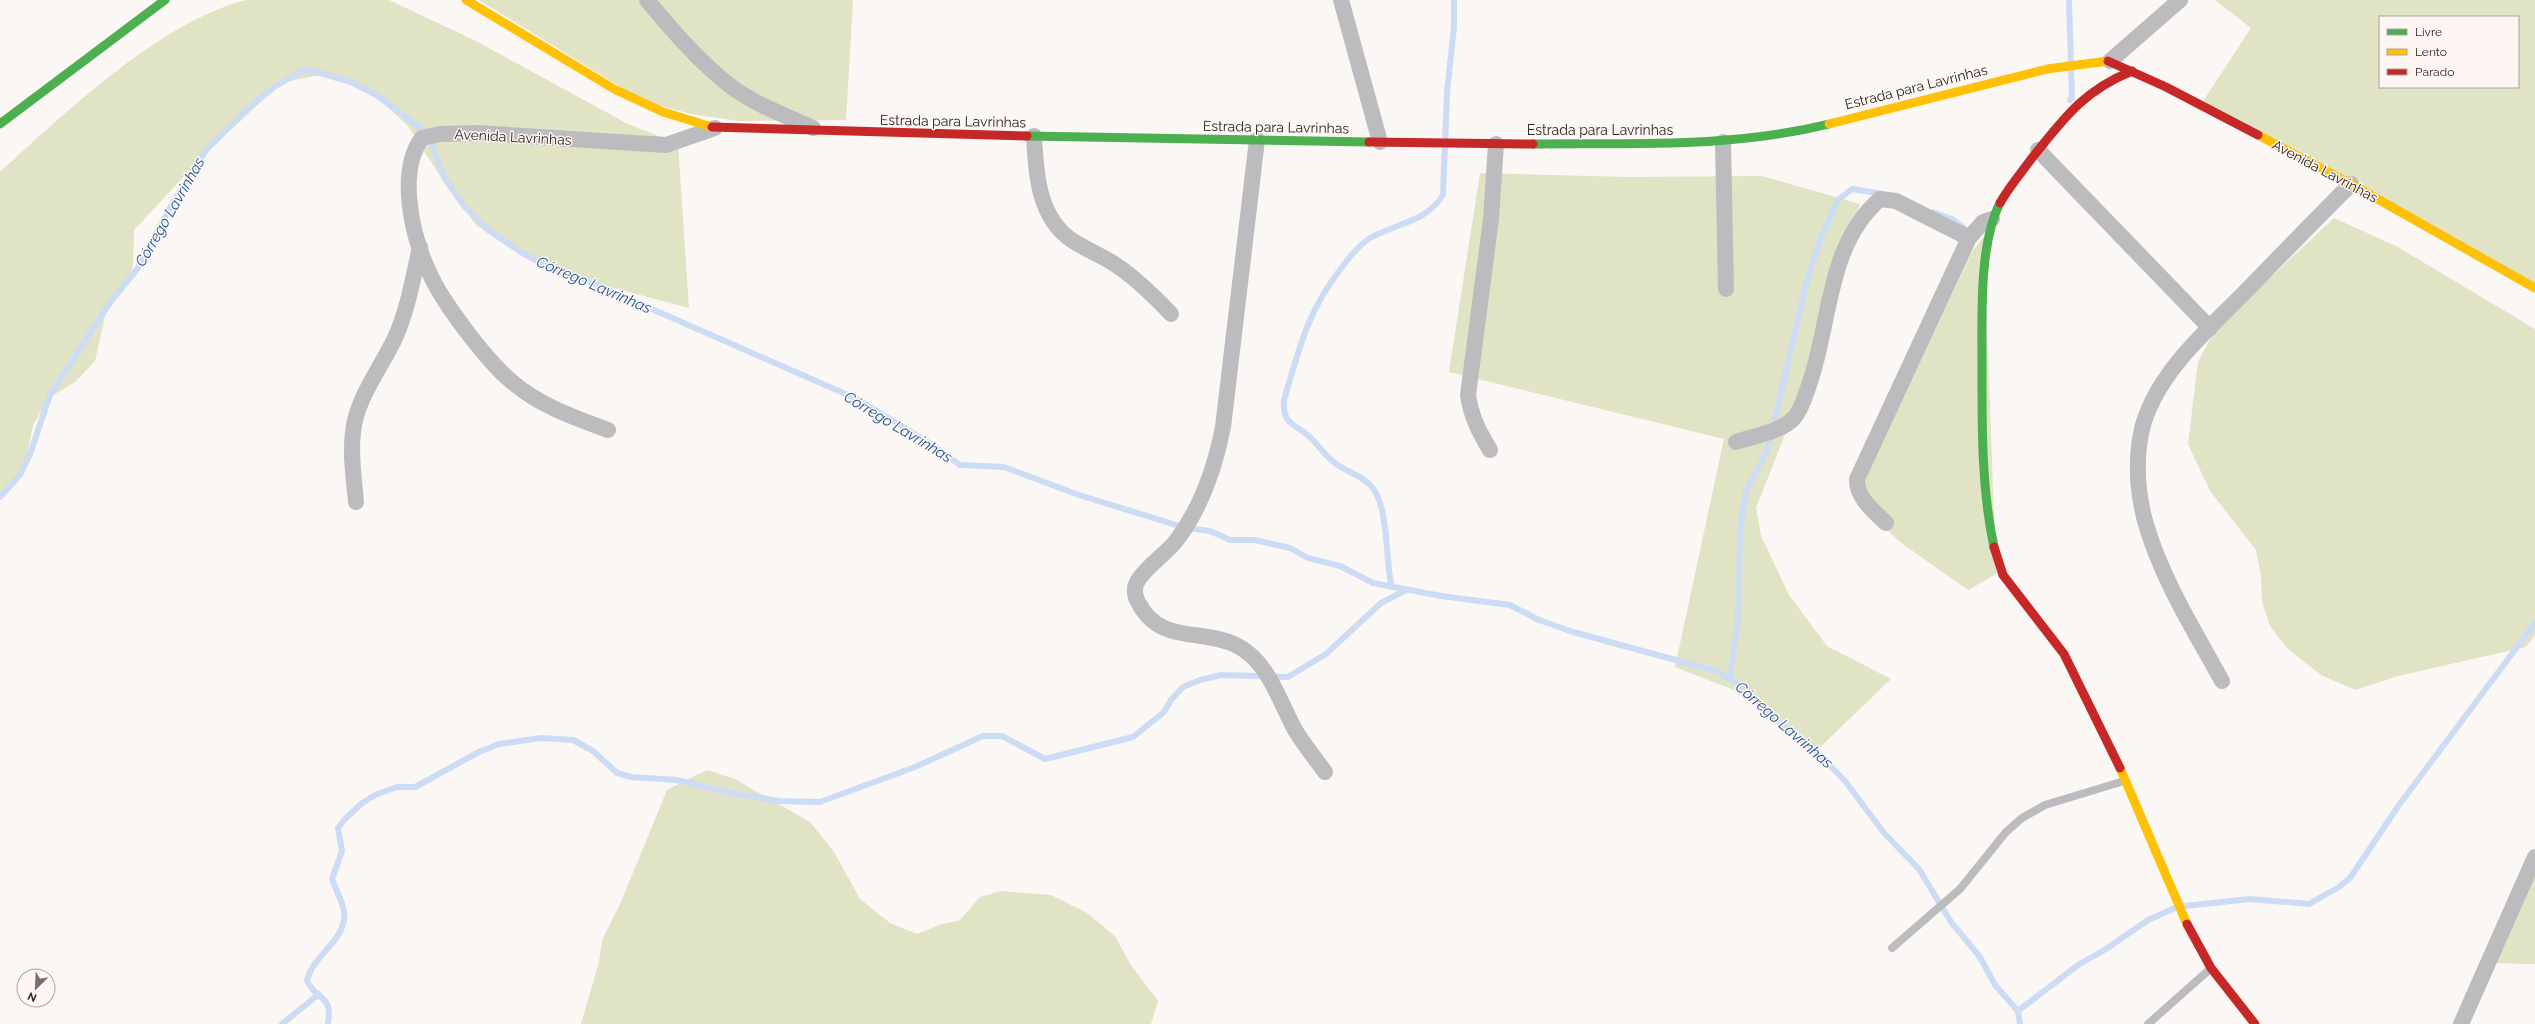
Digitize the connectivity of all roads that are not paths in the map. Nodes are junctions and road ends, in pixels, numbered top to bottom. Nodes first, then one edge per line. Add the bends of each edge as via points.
1 (165, 0) edge
2 (466, 0) edge
3 (647, 0) edge
4 (1341, 0) edge
5 (2180, 0) edge
6 (2110, 62) junction
7 (2132, 71) junction
8 (0, 124) edge
9 (715, 128) junction
10 (820, 131) junction
11 (1034, 136) junction
12 (1257, 140) junction
13 (1380, 142) junction
14 (1723, 142) junction
15 (1496, 144) junction
16 (2038, 150) junction
17 (2351, 184) junction
18 (1992, 219) junction
19 (1969, 238) junction
20 (420, 247) junction
21 (2535, 288) edge
22 (1726, 289) dead end
23 (1171, 314) dead end
24 (2210, 328) junction
25 (608, 430) dead end
26 (1736, 442) dead end
27 (1490, 450) dead end
28 (356, 502) dead end
29 (1886, 523) dead end
30 (2222, 681) dead end
31 (1326, 772) dead end
32 (2125, 781) junction
33 (2535, 858) edge
34 (1892, 948) dead end
35 (2211, 968) junction
36 (2148, 1024) edge
37 (2255, 1024) edge
38 (2461, 1024) edge

1 - 8 street
2 - 9 street, Estrada para Lavrinhas via 614,89 663,112
3 - 10 street via 697,56 734,88 768,108
4 - 13 street
5 - 6 street
6 - 7 street, Avenida Lavrinhas
6 - 14 street, Estrada para Lavrinhas via 2048,69 1788,134
7 - 16 street via 2108,80 2087,95
7 - 17 street, Avenida Lavrinhas
9 - 10 street, Estrada para Lavrinhas
9 - 20 street, Avenida Lavrinhas via 666,146 477,132 440,134 422,138 410,161 409,181 410,205
10 - 11 street, Estrada para Lavrinhas
11 - 12 street, Estrada para Lavrinhas
11 - 23 street via 1039,189 1045,207 1057,227 1073,241 1131,274
12 - 13 street, Estrada para Lavrinhas
12 - 31 street via 1217,460 1196,510 1176,541 1137,583 1135,596 1140,606 1158,626 1169,631 1236,645 1258,662 1266,672 1295,729
13 - 15 street, Estrada para Lavrinhas
14 - 15 street, Estrada para Lavrinhas
14 - 22 street
15 - 27 street via 1491,219 1468,395 1470,410 1477,428
16 - 18 street via 2005,194
16 - 24 street
17 - 21 street, Avenida Lavrinhas
17 - 24 street
18 - 19 street via 1983,222
18 - 32 street via 1984,275 1981,397 1987,507 1994,546 2003,575 2064,654
19 - 26 street via 1896,201 1886,198 1877,202 1863,217 1839,263 1832,282 1818,355 1795,417 1786,425
19 - 29 street via 1856,479 1856,485 1866,502
20 - 25 street via 429,273 442,294 485,354 511,382 541,402
20 - 28 street via 407,304 395,337 357,414 352,432
24 - 30 street via 2168,376 2154,398 2143,424 2138,449 2138,480 2145,520 2163,569
32 - 34 lane via 2045,805 2022,818 2006,832 1970,878
32 - 35 street via 2187,924
33 - 38 street
35 - 36 lane
35 - 37 street

